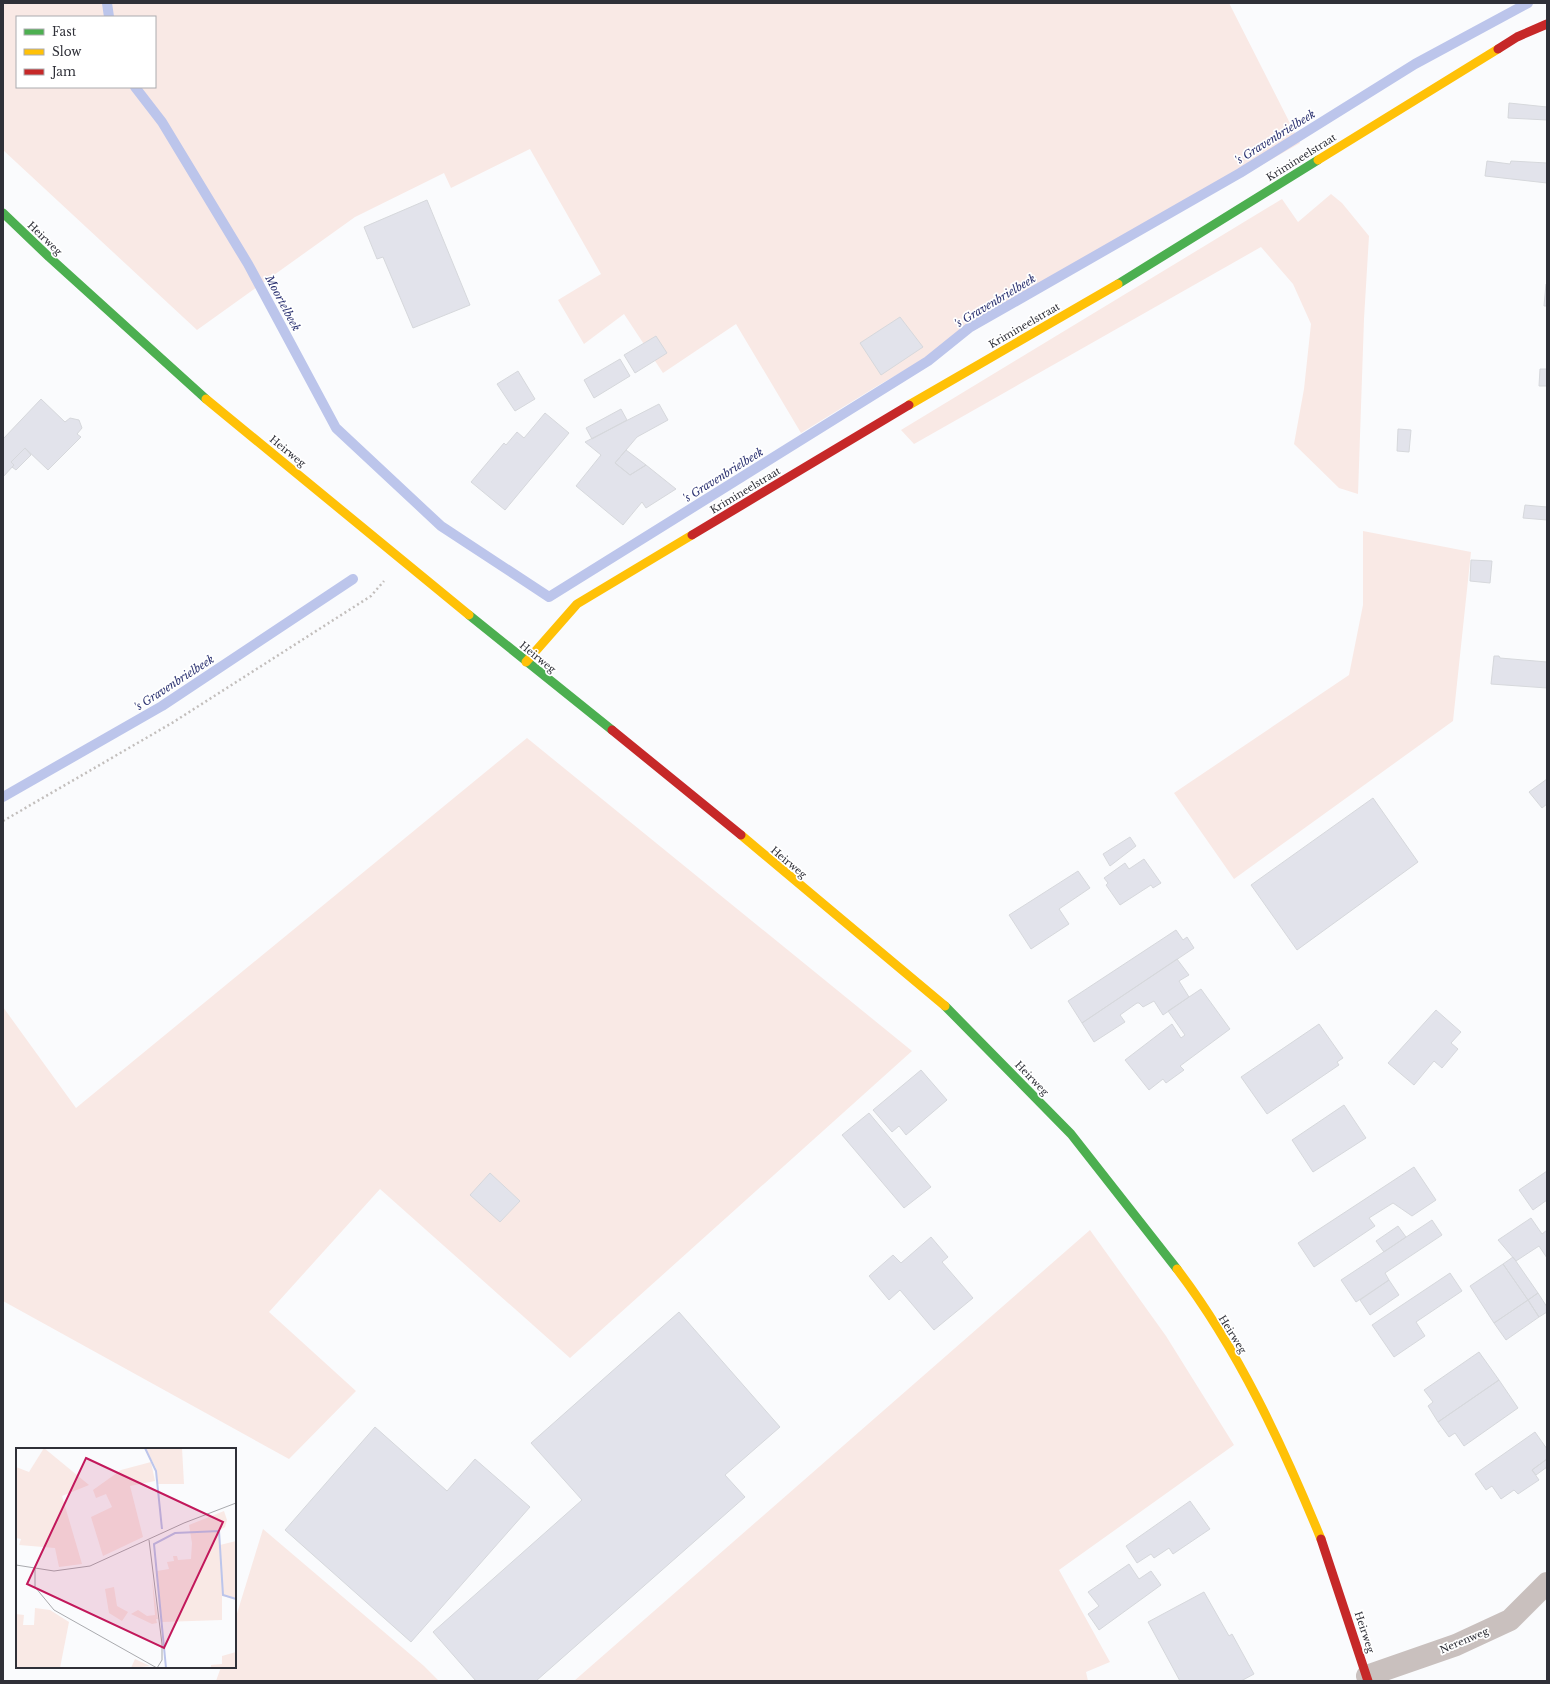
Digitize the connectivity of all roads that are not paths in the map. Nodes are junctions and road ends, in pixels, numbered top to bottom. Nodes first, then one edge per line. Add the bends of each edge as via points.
1 (1547, 24) edge
2 (3, 213) edge
3 (526, 662) junction
4 (1547, 1583) edge
5 (1368, 1678) edge

1 - 3 main road, Krimineelstraat via 1517,37 1096,297 919,399 577,604
2 - 3 main road, Heirweg via 196,390
3 - 5 main road, Heirweg via 699,800 945,1006 1071,1134 1189,1285 1245,1375 1294,1472 1325,1549
4 - 5 street, Nerenweg via 1510,1620 1456,1645

